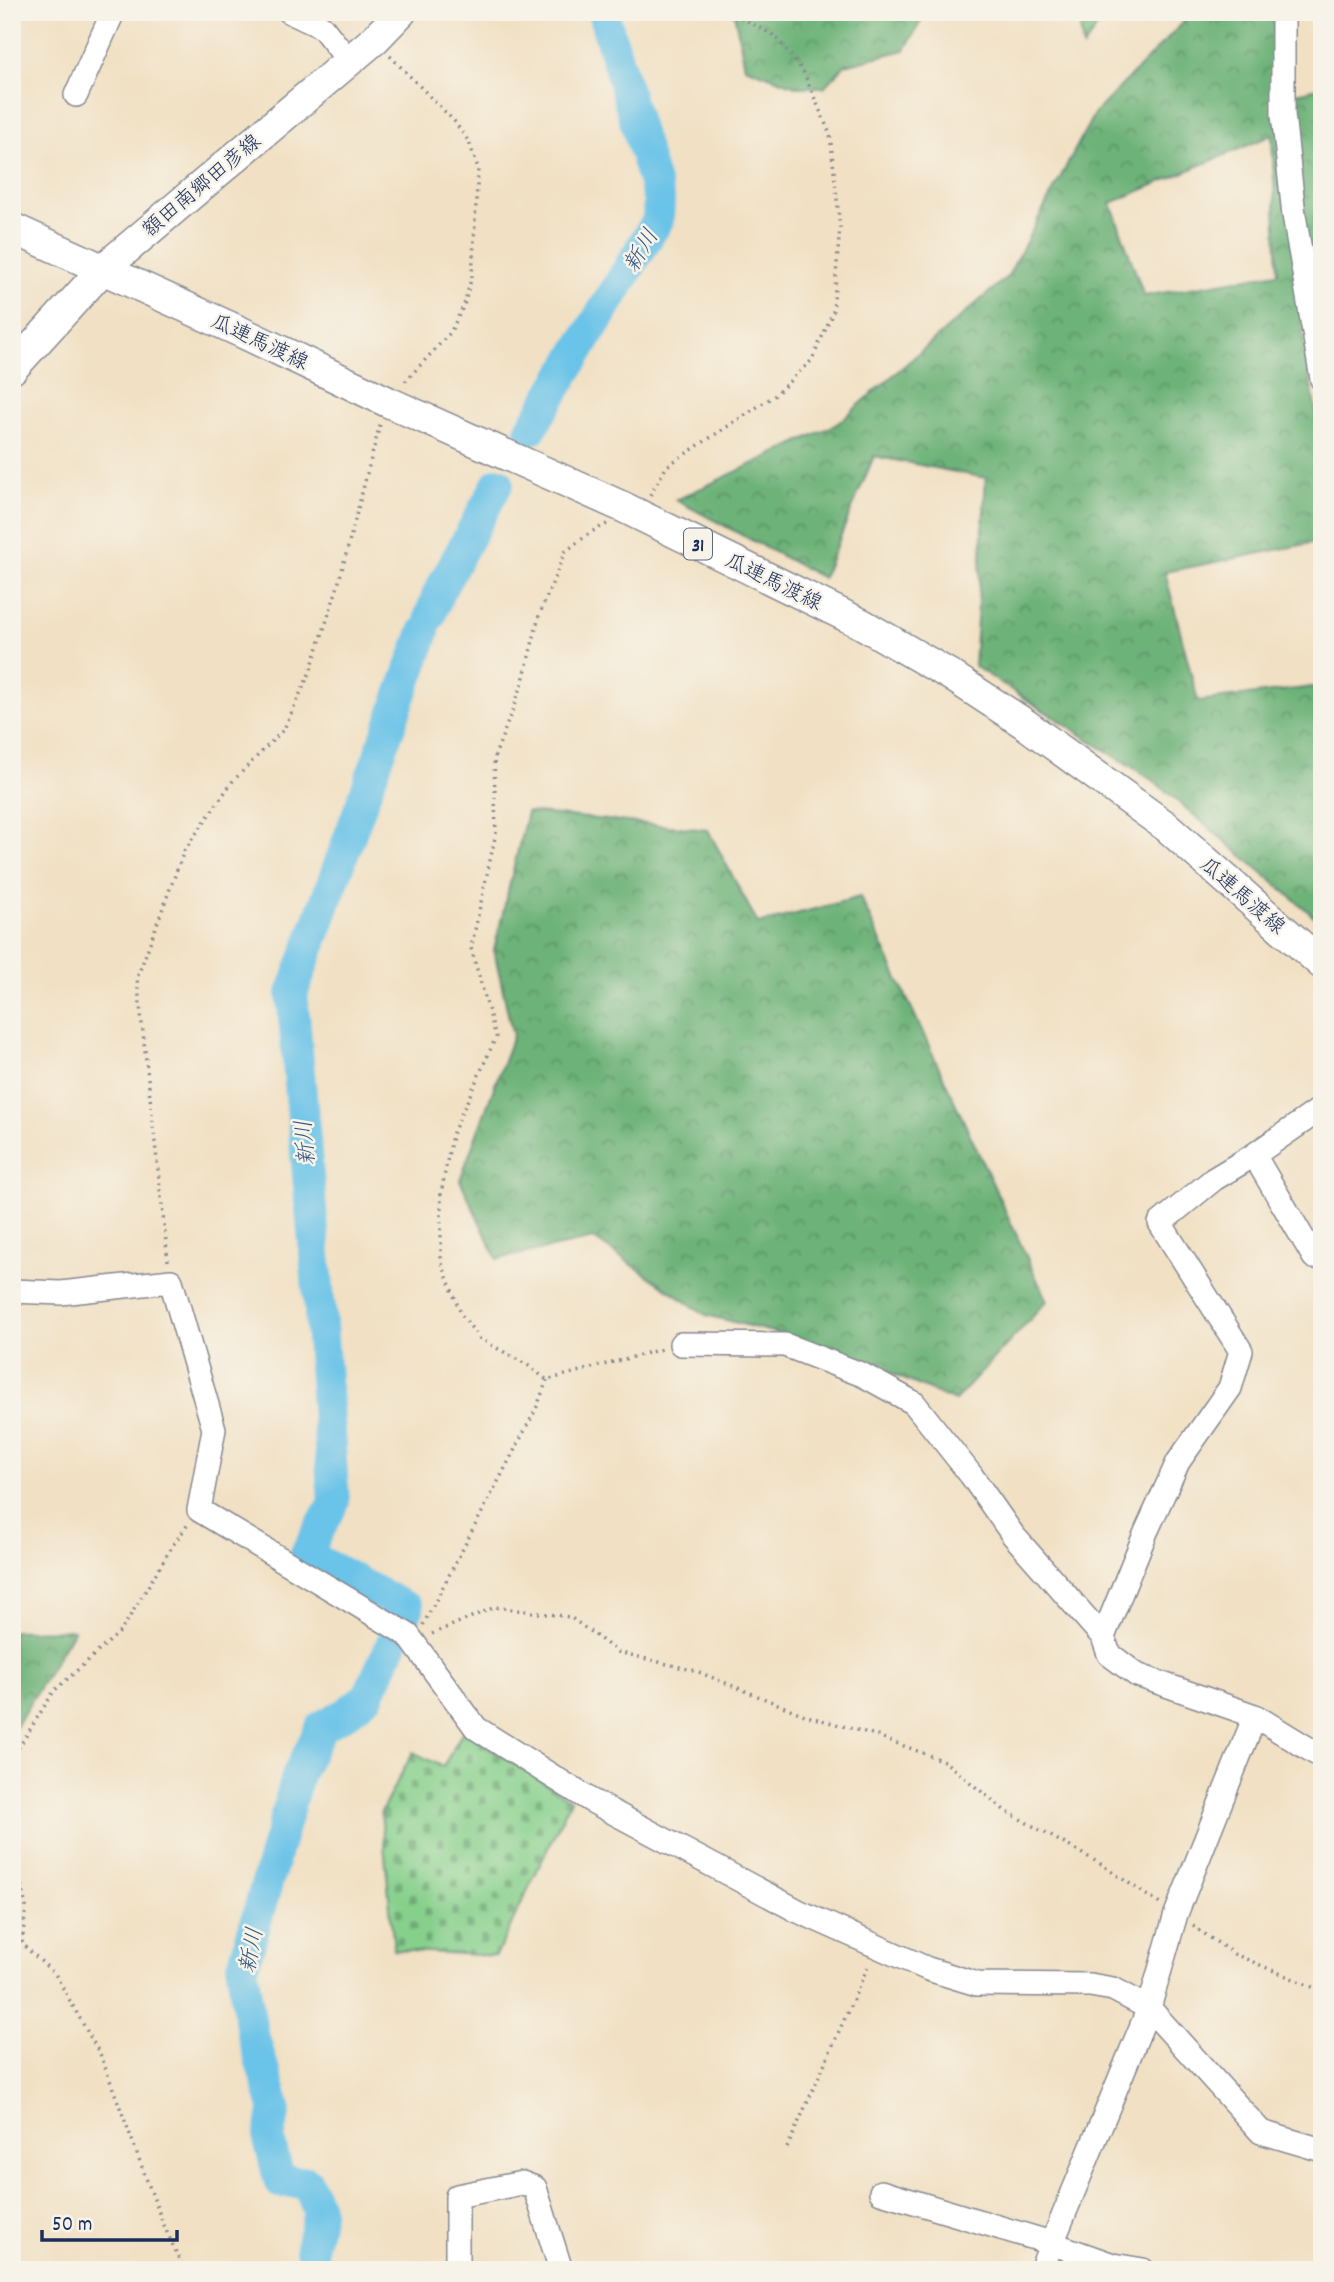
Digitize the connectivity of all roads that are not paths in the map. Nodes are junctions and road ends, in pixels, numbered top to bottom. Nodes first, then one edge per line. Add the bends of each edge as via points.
1 (113, 12) edge
2 (290, 12) edge
3 (401, 12) edge
4 (1283, 12) edge
5 (348, 60) junction
6 (76, 94) dead end
7 (12, 228) edge
8 (103, 269) junction
9 (12, 369) edge
10 (1322, 379) edge
11 (1322, 964) edge
12 (1322, 1108) edge
13 (1254, 1154) junction
14 (1314, 1257) dead end
15 (12, 1291) edge
16 (681, 1344) road end
17 (1103, 1637) junction
18 (1255, 1716) junction
19 (1322, 1757) edge
20 (1149, 2008) junction
21 (1322, 2150) edge
22 (881, 2192) dead end
23 (1051, 2243) junction
24 (457, 2270) edge
25 (561, 2270) edge
26 (1041, 2270) edge
27 (1143, 2270) edge

1 - 6 street
2 - 5 street via 322,27
3 - 5 main road, 額田南郷田彦線
4 - 10 street via 1283,114 1291,190
5 - 8 main road, 額田南郷田彦線
7 - 8 main road, 瓜連馬渡線 / 31
8 - 9 main road, 額田南郷田彦線
8 - 11 main road, 瓜連馬渡線 / 31 via 631,511 862,624 1025,724 1167,827
12 - 13 street
13 - 14 street
13 - 17 street via 1214,1179 1160,1223 1241,1351 1230,1388 1178,1462
15 - 20 street via 61,1293 171,1281 214,1429 199,1510 408,1635 476,1728 603,1806 798,1911 928,1969 977,1983 1113,1989
16 - 17 street via 785,1345 863,1375 914,1403 1013,1535
17 - 18 street via 1109,1654 1137,1675
18 - 19 street
18 - 20 street via 1176,1914
20 - 21 street via 1261,2132
20 - 23 street
22 - 23 street
23 - 26 street
23 - 27 street
24 - 25 street via 457,2196 522,2183 535,2188

